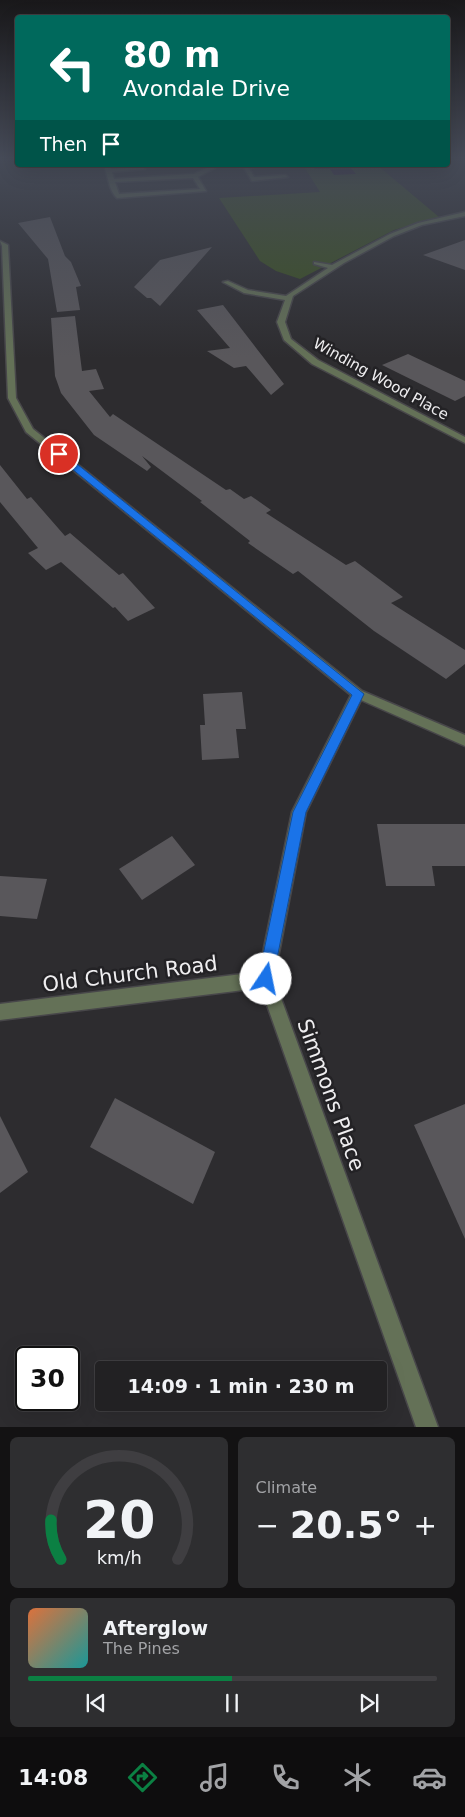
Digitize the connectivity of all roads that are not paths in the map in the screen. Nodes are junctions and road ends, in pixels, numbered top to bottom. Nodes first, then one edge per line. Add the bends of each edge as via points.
1 (419, 225) edge
2 (0, 243) edge
3 (316, 262) dead end
4 (334, 268) junction
5 (226, 282) dead end
6 (3, 284) edge
7 (289, 298) junction
8 (465, 440) edge
9 (358, 694) junction
10 (465, 741) edge
11 (266, 979) junction
12 (0, 1012) edge
13 (427, 1427) edge

1 - 4 street
2 - 6 street via 5,245
3 - 4 street
4 - 7 street
5 - 7 street via 246,292
6 - 9 street via 12,398 29,430
7 - 8 street, Winding Wood Place via 281,322 288,340 315,362
9 - 10 street
9 - 11 street via 299,812
11 - 12 street, Old Church Road
11 - 13 street, Simmons Place

